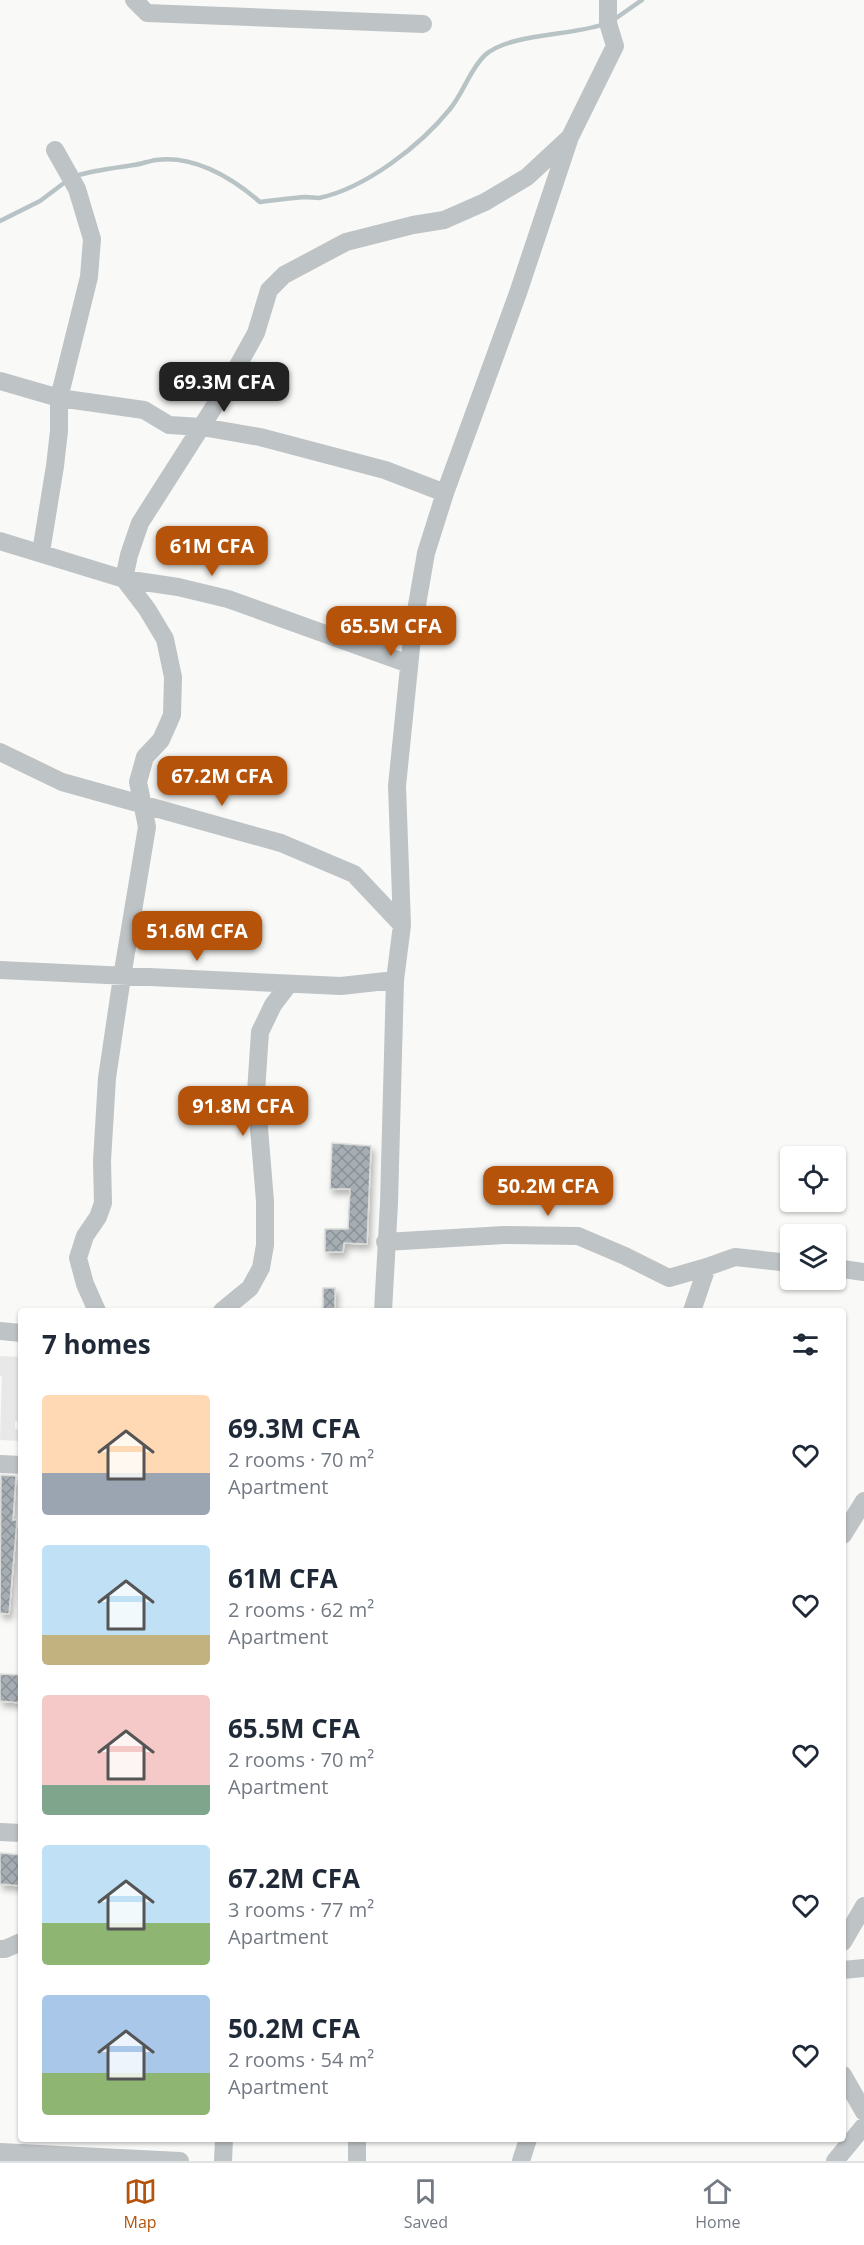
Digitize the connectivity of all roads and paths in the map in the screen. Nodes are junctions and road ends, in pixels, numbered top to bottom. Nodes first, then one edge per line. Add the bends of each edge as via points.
1 (134, 0) edge
2 (608, 0) edge
3 (423, 24) dead end
4 (570, 137) junction
5 (55, 150) dead end
6 (0, 381) edge
7 (59, 398) junction
8 (202, 427) junction
9 (445, 493) junction
10 (0, 542) edge
11 (41, 552) junction
12 (124, 579) junction
13 (409, 664) junction
14 (0, 752) edge
15 (141, 802) junction
16 (402, 925) junction
17 (0, 970) edge
18 (122, 977) junction
19 (395, 980) junction
20 (289, 984) junction
21 (385, 1242) junction
22 (780, 1262) edge
23 (707, 1267) junction
24 (846, 1269) edge
25 (864, 1272) edge
26 (96, 1308) edge
27 (226, 1308) edge
28 (382, 1308) edge
29 (693, 1308) edge
30 (0, 1331) edge
31 (18, 1333) edge
32 (0, 1464) edge
33 (18, 1465) edge
34 (864, 1501) edge
35 (846, 1530) edge
36 (0, 1832) edge
37 (18, 1833) edge
38 (864, 1906) edge
39 (846, 1937) edge
40 (18, 1943) edge
41 (0, 1950) edge
42 (864, 1968) edge
43 (846, 1970) edge
44 (846, 2080) edge
45 (864, 2112) edge
46 (864, 2126) edge
47 (224, 2142) edge
48 (357, 2142) edge
49 (527, 2142) edge
50 (833, 2142) edge
51 (0, 2152) edge
52 (180, 2161) edge
53 (223, 2161) edge
54 (357, 2161) edge
55 (521, 2161) edge
56 (833, 2161) edge

1 - 3 street via 147,13
2 - 4 street via 608,23 615,46
4 - 8 street via 527,177 484,202 444,220 346,243 284,275 269,290 256,333
4 - 9 street
5 - 7 street via 77,189 92,239 89,277
6 - 7 street
7 - 8 street via 144,410 169,425
7 - 11 street via 55,466
8 - 9 street via 260,437 385,470
8 - 12 street via 141,523
9 - 13 street via 426,553
10 - 11 street
11 - 12 street
12 - 13 street via 228,599
12 - 15 street via 165,639 172,677 172,715 161,740 145,757 138,782
13 - 16 street via 398,786
14 - 15 street via 62,782
15 - 16 street via 281,843 354,874
15 - 18 street via 147,827
16 - 19 street
17 - 18 street
18 - 20 street
18 - 26 street via 107,1078 103,1203 78,1258
19 - 20 street via 341,986
19 - 21 street
20 - 27 street via 260,1032 256,1092 265,1201 261,1269 250,1288
21 - 23 street via 504,1235 578,1236 669,1278
21 - 28 street
22 - 23 street via 735,1257
23 - 29 street
24 - 25 street
30 - 31 street
32 - 33 street
34 - 35 street
36 - 37 street
38 - 39 street
40 - 41 street
42 - 43 street
44 - 45 street
46 - 56 street
47 - 53 street
48 - 54 street
49 - 55 street
50 - 56 street
51 - 52 street

